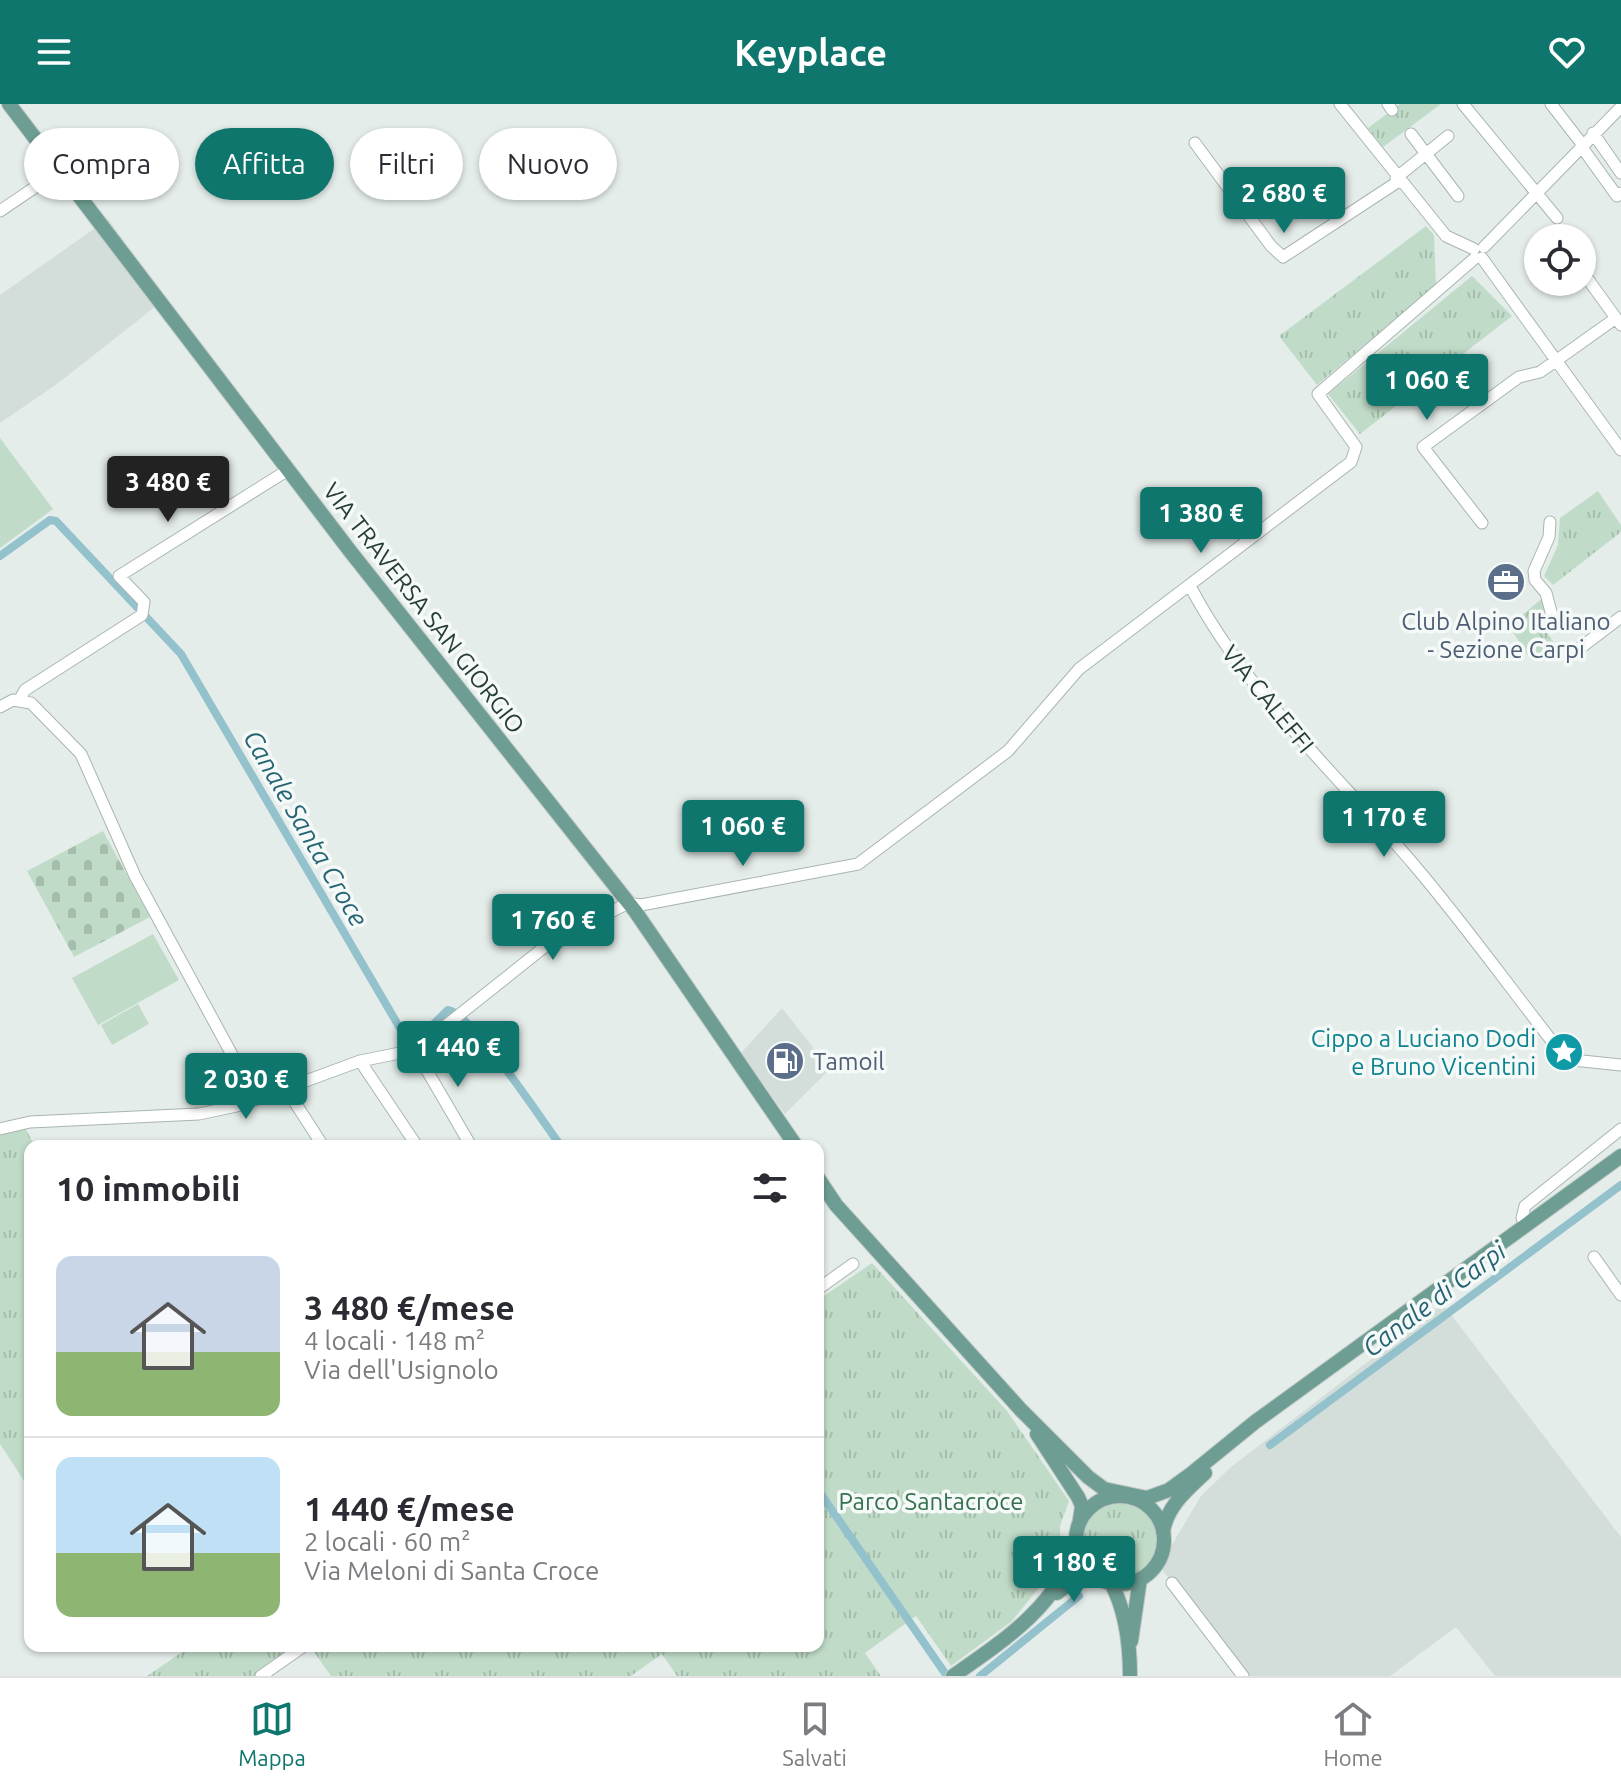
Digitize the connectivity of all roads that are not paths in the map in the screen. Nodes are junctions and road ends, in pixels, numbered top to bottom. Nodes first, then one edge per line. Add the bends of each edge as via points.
1 (9, 104) edge
2 (1463, 104) edge
3 (1551, 104) edge
4 (1343, 105) edge
5 (1621, 107) edge
6 (27, 128) edge
7 (1593, 133) junction
8 (1411, 134) dead end
9 (1448, 136) dead end
10 (1195, 143) dead end
11 (1582, 145) junction
12 (1426, 153) junction
13 (1621, 173) edge
14 (1397, 179) junction
15 (1621, 193) edge
16 (24, 195) edge
17 (1535, 195) junction
18 (1458, 196) dead end
19 (81, 200) edge
20 (0, 211) edge
21 (1557, 218) dead end
22 (1478, 253) junction
23 (1596, 291) edge
24 (1618, 322) edge
25 (1555, 359) junction
26 (1621, 450) edge
27 (288, 470) junction
28 (1550, 522) dead end
29 (1482, 523) dead end
30 (1190, 586) junction
31 (1621, 617) edge
32 (1554, 623) dead end
33 (1575, 652) dead end
34 (20, 699) junction
35 (0, 707) edge
36 (628, 903) junction
37 (415, 1050) junction
38 (360, 1061) junction
39 (1621, 1065) edge
40 (285, 1087) junction
41 (256, 1099) junction
42 (0, 1129) edge
43 (1621, 1129) edge
44 (319, 1140) edge
45 (413, 1140) edge
46 (468, 1140) edge
47 (792, 1140) edge
48 (1621, 1156) edge
49 (824, 1187) edge
50 (1526, 1225) junction
51 (1594, 1257) dead end
52 (853, 1264) dead end
53 (824, 1285) edge
54 (1621, 1295) edge
55 (1277, 1409) junction
56 (1021, 1410) junction
57 (1124, 1496) junction
58 (1079, 1525) junction
59 (1163, 1532) junction
60 (1076, 1544) junction
61 (1092, 1574) junction
62 (1140, 1579) junction
63 (1111, 1583) junction
64 (1172, 1583) dead end
65 (1041, 1605) junction
66 (1130, 1649) junction
67 (295, 1652) edge
68 (955, 1674) edge
69 (261, 1676) edge
70 (1130, 1676) edge
71 (1243, 1676) edge

1 - 6 main road, VIA TRAVERSA SAN GIORGIO
2 - 17 street
3 - 11 street
4 - 14 street
5 - 7 street
7 - 11 street
7 - 13 street
8 - 12 street
9 - 12 street
10 - 14 street via 1283,257
11 - 15 street via 1617,196
11 - 17 street
12 - 14 street
12 - 18 street
14 - 22 street via 1446,236
16 - 20 street
17 - 21 street
17 - 22 street
19 - 27 main road, VIA TRAVERSA SAN GIORGIO
22 - 25 street
22 - 30 street via 1318,394 1356,447 1351,462
23 - 24 street
24 - 25 street
25 - 26 street
25 - 29 street via 1540,372 1519,377 1423,447
27 - 34 street via 119,576 144,602 142,613 25,690
27 - 36 main road, VIA TRAVERSA SAN GIORGIO
28 - 32 street via 1534,571
30 - 36 street via 1079,669 1008,751 858,864 641,905
30 - 39 street, VIA CALEFFI via 1213,630 1254,684 1415,866 1562,1054
31 - 33 street
34 - 35 street
34 - 41 street via 31,703 81,754 135,876
36 - 37 street via 547,945
36 - 47 main road, VIA TRAVERSA SAN GIORGIO
37 - 38 street
37 - 46 street
38 - 40 street
38 - 45 street
40 - 41 street
40 - 44 street
41 - 42 street via 199,1114 30,1122
43 - 50 street via 1525,1206
48 - 50 main road
49 - 56 main road
50 - 55 main road
51 - 54 street
52 - 53 street
55 - 57 main road via 1169,1490 1147,1498
55 - 59 main road via 1187,1490 1166,1517
56 - 57 main road via 1088,1477
56 - 58 main road via 1078,1497
57 - 58 main road via 1100,1501
57 - 59 main road via 1153,1511
58 - 60 main road
59 - 62 main road via 1159,1559
60 - 61 main road
60 - 65 main road via 1071,1562
61 - 63 main road
61 - 65 main road via 1074,1580
62 - 63 main road
62 - 66 main road
63 - 66 main road
64 - 71 street
65 - 68 main road
66 - 70 main road
67 - 69 street

